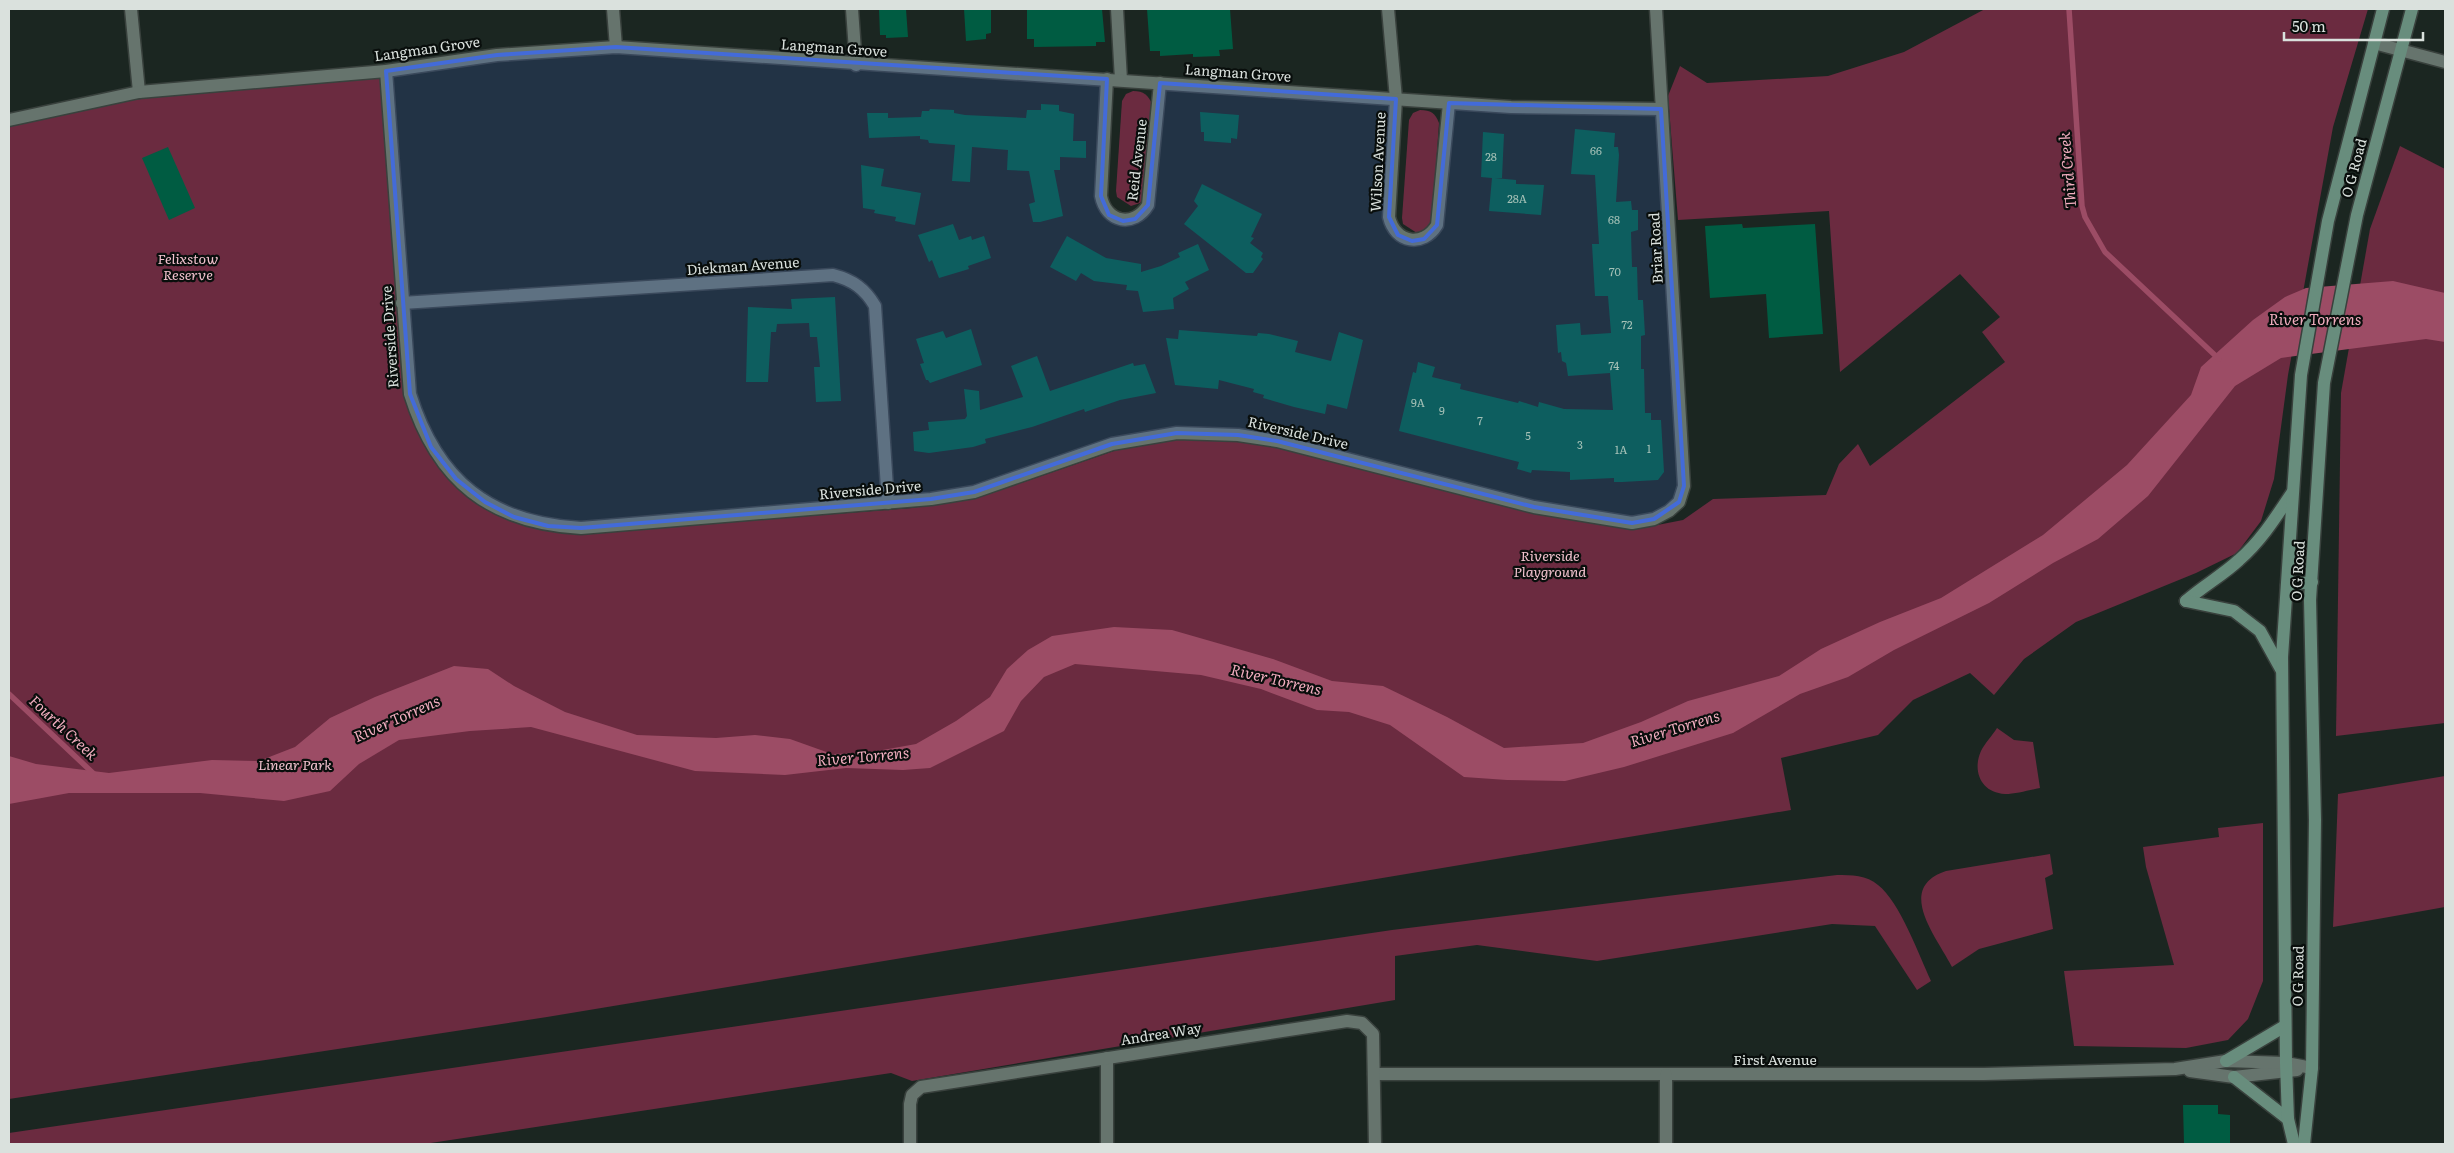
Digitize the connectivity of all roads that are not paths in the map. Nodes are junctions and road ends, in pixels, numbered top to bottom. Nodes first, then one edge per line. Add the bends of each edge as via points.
1 (131, 9) edge
2 (613, 9) edge
3 (852, 9) edge
4 (1117, 9) edge
5 (1388, 9) edge
6 (1656, 9) edge
7 (2384, 9) edge
8 (2412, 9) edge
9 (2374, 43) junction
10 (616, 47) junction
11 (2401, 50) junction
12 (2445, 62) edge
13 (856, 65) junction
14 (386, 71) junction
15 (1108, 79) junction
16 (1121, 80) junction
17 (1160, 83) junction
18 (139, 92) junction
19 (1396, 99) junction
20 (1449, 103) junction
21 (1661, 109) junction
22 (9, 120) edge
23 (402, 303) junction
24 (1684, 486) joint
25 (2293, 492) junction
26 (888, 503) junction
27 (2312, 582) junction
28 (2287, 585) junction
29 (2282, 671) junction
30 (2285, 1026) junction
31 (1107, 1058) junction
32 (2226, 1061) junction
33 (2286, 1068) junction
34 (2312, 1068) junction
35 (2175, 1069) junction
36 (1374, 1074) junction
37 (1666, 1075) junction
38 (2234, 1077) junction
39 (2288, 1119) junction
40 (910, 1144) edge
41 (1107, 1144) edge
42 (1375, 1144) edge
43 (1666, 1144) edge
44 (2294, 1144) edge
45 (2304, 1144) edge

1 - 18 street
2 - 10 street
3 - 13 street
4 - 16 street
5 - 19 street, Wilson Avenue
6 - 21 street, Briar Road
7 - 9 main road, O G Road
8 - 11 main road, O G Road
9 - 11 street
9 - 25 main road, O G Road via 2328,221 2301,375
10 - 13 street, Langman Grove
10 - 14 street, Langman Grove via 497,55
11 - 12 street
11 - 27 main road, O G Road via 2355,225 2324,382
13 - 15 street, Langman Grove
14 - 18 street, Langman Grove
14 - 23 street, Riverside Drive
15 - 16 street, Langman Grove
15 - 17 street, Reid Avenue via 1102,206 1109,215 1123,221 1135,219 1148,205
16 - 17 street, Langman Grove
17 - 19 street, Langman Grove
18 - 22 street, Langman Grove
19 - 20 street, Langman Grove
19 - 20 street, Wilson Avenue via 1391,226 1398,235 1412,241 1432,234 1437,225
20 - 21 street, Langman Grove
21 - 24 street, Briar Road
23 - 26 street, Riverside Drive via 410,394 427,440 456,479 485,502 514,516 548,526 581,528
23 - 26 street, Diekman Avenue via 833,275 846,278 860,287 875,306
24 - 26 street, Riverside Drive via 1678,502 1669,511 1654,519 1632,523 1534,507 1277,442 1238,435 1177,433 1112,444 974,492
25 - 28 main road, O G Road
25 - 29 main road via 2258,542 2186,601 2234,611 2260,631
27 - 28 main road
27 - 34 main road, O G Road via 2315,820
28 - 29 main road, O G Road
29 - 30 main road, O G Road
30 - 32 main road
30 - 33 main road, O G Road
31 - 36 street, Andrea Way via 1346,1021 1362,1023 1373,1034
31 - 40 street, Andrea Way via 921,1087 912,1094 910,1104
31 - 41 street
32 - 33 street, First Avenue
32 - 35 street, First Avenue
33 - 34 street, First Avenue
33 - 38 street, First Avenue
33 - 39 main road, O G Road
34 - 45 main road, O G Road
35 - 37 street, First Avenue via 1975,1074
35 - 38 street, First Avenue
36 - 37 street, First Avenue
36 - 42 street, Andrea Way
37 - 43 street
38 - 39 main road
39 - 44 main road, O G Road

